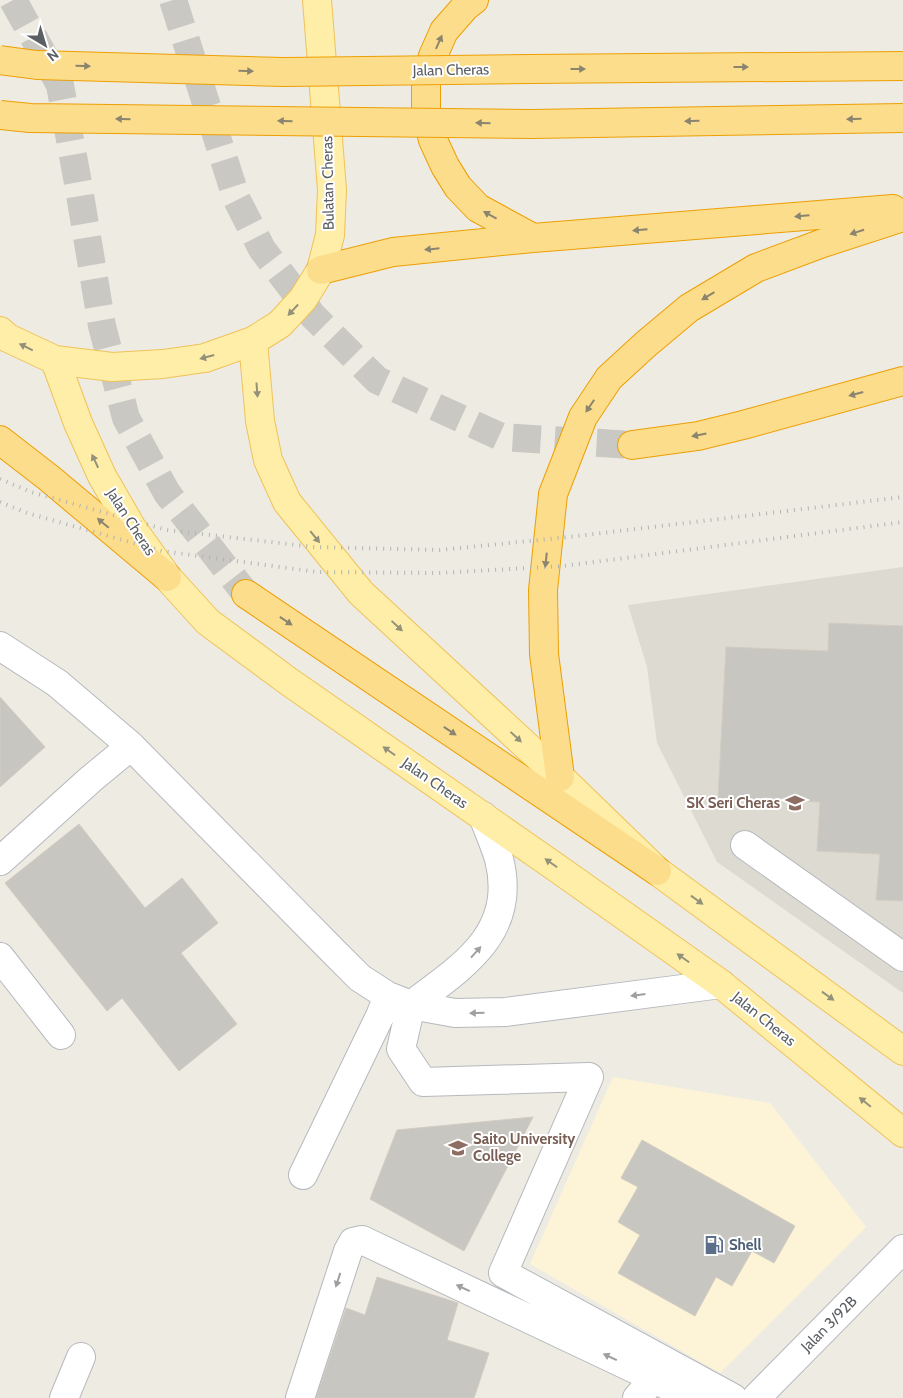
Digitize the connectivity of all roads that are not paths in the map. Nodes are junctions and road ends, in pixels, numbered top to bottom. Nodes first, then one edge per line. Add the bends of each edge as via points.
1 (318, 0) edge
2 (474, 0) edge
3 (0, 60) edge
4 (903, 66) edge
5 (0, 115) edge
6 (903, 118) edge
7 (903, 208) edge
8 (903, 216) edge
9 (532, 238) junction
10 (321, 270) junction
11 (0, 331) edge
12 (253, 341) junction
13 (55, 360) junction
14 (903, 382) edge
15 (0, 440) edge
16 (632, 445) tunnel mouth
17 (167, 576) junction
18 (246, 594) tunnel mouth
19 (0, 646) edge
20 (131, 746) junction
21 (560, 777) junction
22 (483, 816) junction
23 (745, 845) dead end
24 (0, 860) edge
25 (658, 871) junction
26 (0, 957) edge
27 (903, 957) edge
28 (721, 984) junction
29 (399, 1001) junction
30 (61, 1035) dead end
31 (903, 1051) edge
32 (903, 1133) edge
33 (303, 1175) dead end
34 (903, 1249) edge
35 (81, 1357) dead end
36 (646, 1388) edge
37 (64, 1398) edge
38 (300, 1398) edge
39 (689, 1398) edge
40 (732, 1398) edge
41 (756, 1398) edge

1 - 10 main road, Bulatan Cheras via 332,190 330,235
9 -> 2 highway via 478,208 458,187 433,140 426,113 426,84 433,56 444,31
3 -> 4 highway, Jalan Cheras, bridge via 37,65 284,72
6 -> 5 highway, bridge via 531,124
7 -> 9 highway
8 -> 21 highway via 756,268 689,308 609,378 583,417 553,494 543,590 544,654
9 -> 10 highway via 393,252
10 -> 12 main road, Bulatan Cheras via 303,298 280,324
13 -> 11 main road, Bulatan Cheras
12 -> 13 main road, Bulatan Cheras via 205,358 163,364 112,366
12 -> 21 main road via 260,420 268,460 287,502 362,593
17 -> 13 main road, Jalan Cheras via 132,528 102,476
14 -> 16 highway via 698,436
17 -> 15 highway
22 -> 17 main road, Jalan Cheras via 208,622
18 -> 25 highway
19 - 20 street via 57,683
20 - 24 street
20 - 29 street via 360,978
21 - 25 main road
28 -> 22 main road, Jalan Cheras
29 -> 22 street via 453,974 478,951 494,927 502,900 502,880 499,859
23 - 27 street
25 -> 31 main road
26 - 30 street
28 -> 29 street via 506,1012 455,1013
32 -> 28 main road, Jalan Cheras
29 - 33 street via 380,1016
29 - 40 street via 401,1049 423,1082 589,1077 502,1273
34 - 41 street, Jalan 3/92B
35 - 37 street
36 -> 38 street via 362,1240 353,1242 348,1251
36 - 39 street

